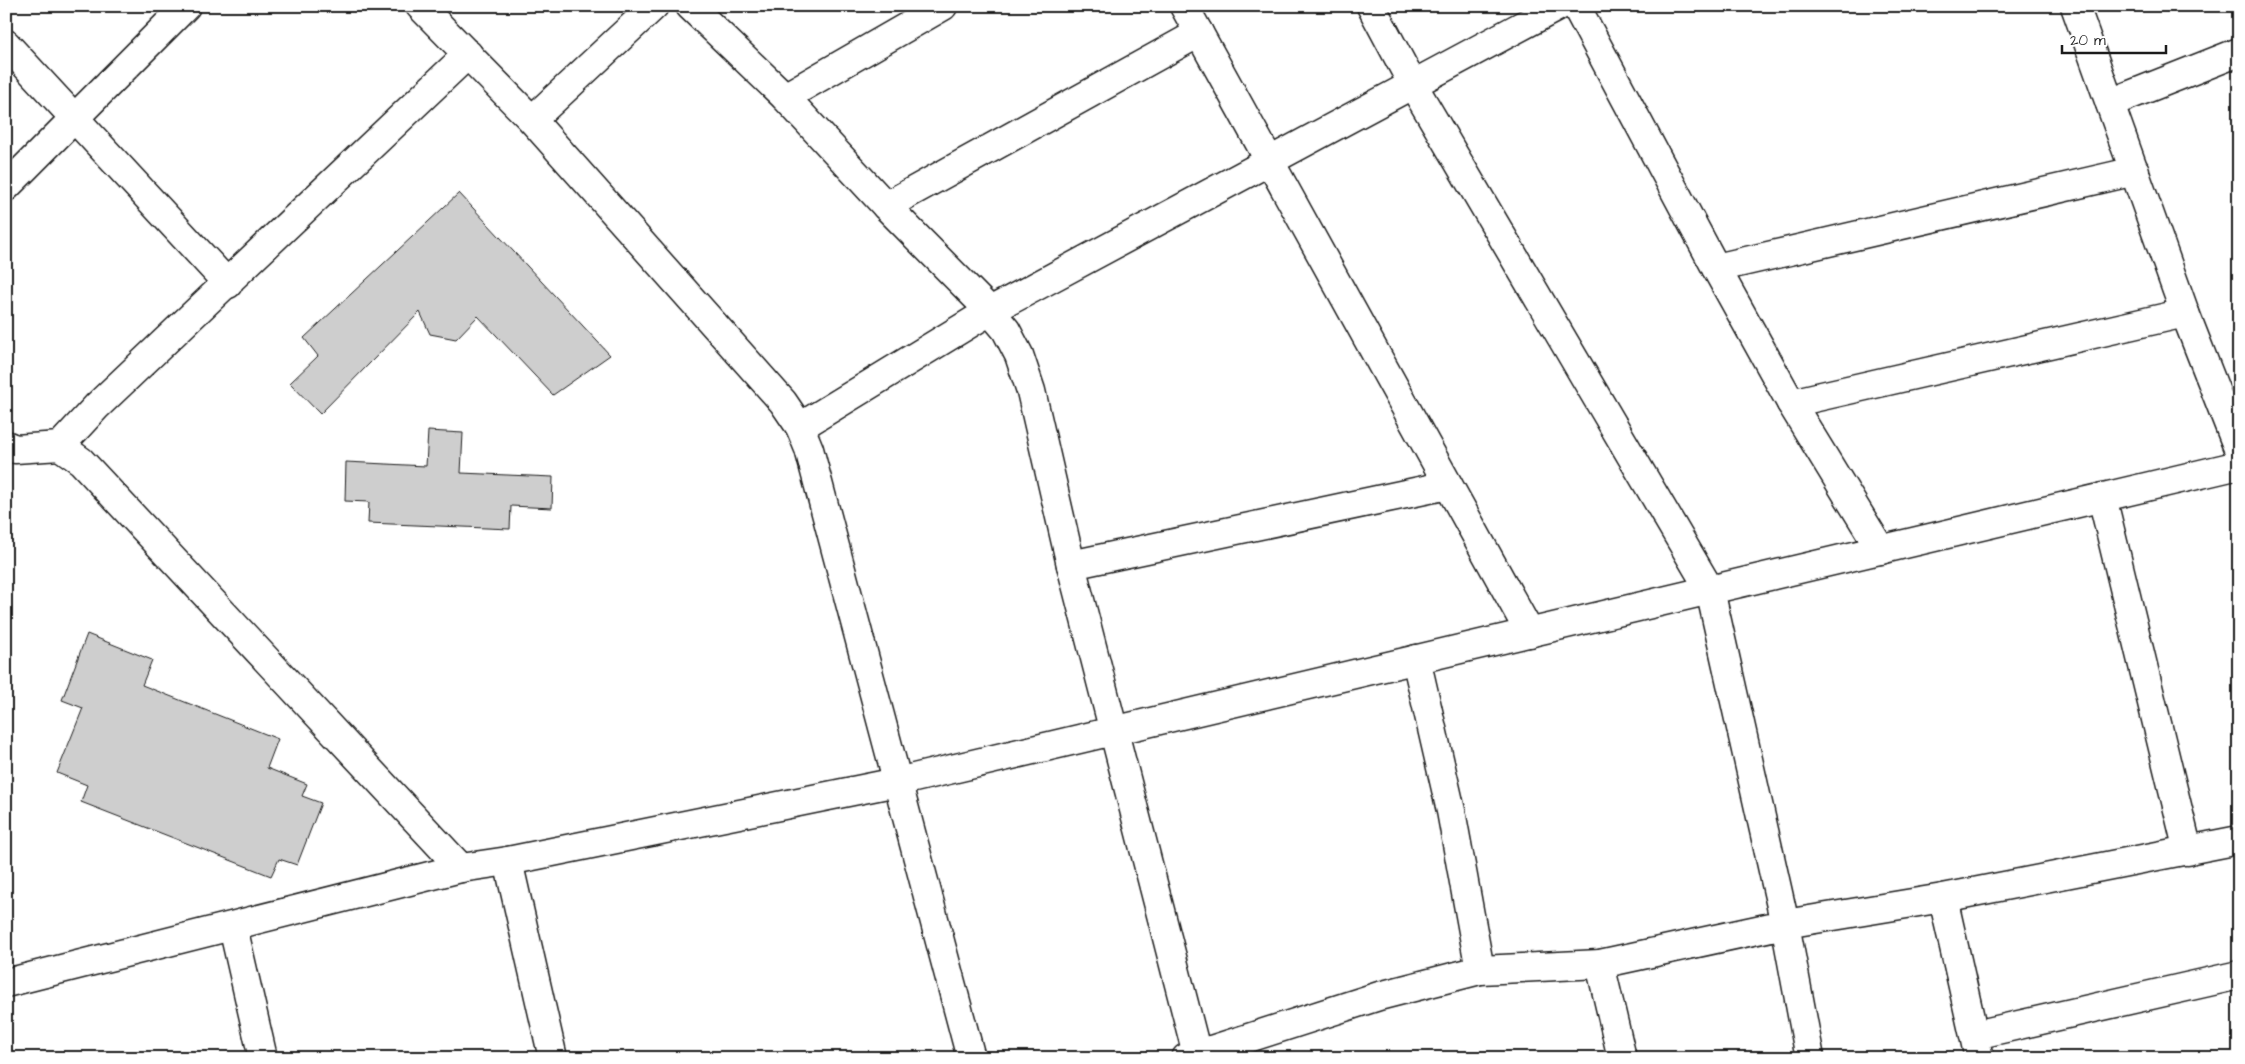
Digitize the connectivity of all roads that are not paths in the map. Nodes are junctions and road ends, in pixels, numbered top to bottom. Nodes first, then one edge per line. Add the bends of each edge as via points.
1 (186, 6) edge
2 (420, 6) edge
3 (654, 6) edge
4 (690, 6) edge
5 (944, 6) edge
6 (1184, 6) edge
7 (1371, 6) edge
8 (1559, 6) edge
9 (1576, 6) edge
10 (2075, 6) edge
11 (1199, 32) junction
12 (6, 44) edge
13 (2239, 52) edge
14 (468, 54) junction
15 (1413, 85) junction
16 (785, 97) junction
17 (2110, 103) junction
18 (75, 118) junction
19 (532, 120) junction
20 (1269, 160) junction
21 (2134, 171) junction
22 (6, 187) edge
23 (886, 206) junction
24 (1716, 268) junction
25 (228, 284) junction
26 (990, 312) junction
27 (2185, 313) junction
28 (1792, 403) junction
29 (800, 427) junction
30 (60, 446) junction
31 (9, 451) edge
32 (2239, 451) edge
33 (2239, 465) edge
34 (1448, 485) junction
35 (2102, 498) junction
36 (1881, 550) junction
37 (1071, 565) junction
38 (1710, 590) junction
39 (1530, 633) junction
40 (1416, 659) junction
41 (1113, 731) junction
42 (897, 782) junction
43 (2239, 840) edge
44 (2188, 850) junction
45 (508, 861) junction
46 (461, 868) junction
47 (1943, 898) junction
48 (1785, 924) junction
49 (233, 927) junction
50 (1600, 964) junction
51 (1480, 970) junction
52 (2239, 975) edge
53 (6, 983) edge
54 (1977, 1047) edge
55 (1194, 1057) edge
56 (263, 1058) edge
57 (553, 1058) edge
58 (971, 1058) edge
59 (1622, 1058) edge
60 (1810, 1058) edge

1 - 18 street
2 - 14 street
3 - 19 street
4 - 16 street
5 - 16 street
6 - 11 street
7 - 15 street
8 - 15 street
9 - 24 street
10 - 17 street
11 - 20 street
11 - 23 street
12 - 18 street
13 - 17 street
14 - 19 street
14 - 25 street
15 - 20 street
15 - 38 street
16 - 23 street
17 - 21 street
18 - 22 street
18 - 25 street
19 - 29 street via 783,402
20 - 26 street
20 - 34 street
21 - 24 street
21 - 27 street
23 - 26 street
24 - 28 street
25 - 30 street via 96,406
26 - 29 street
26 - 37 street via 1006,330 1030,391
27 - 28 street
27 - 32 street
28 - 36 street
29 - 42 street via 809,449
30 - 31 street
30 - 46 street via 81,461
33 - 35 street
34 - 37 street
34 - 39 street
35 - 36 street
35 - 44 street
36 - 38 street
37 - 41 street
38 - 39 street
38 - 48 street
39 - 40 street
40 - 41 street
40 - 51 street via 1451,812
41 - 42 street
41 - 55 street via 1158,895
42 - 45 street
42 - 58 street
43 - 44 street
44 - 47 street
45 - 46 street
45 - 57 street
46 - 49 street
47 - 48 street
47 - 54 street
48 - 50 street
48 - 60 street
49 - 53 street
49 - 56 street
50 - 51 street
50 - 59 street
51 - 55 street via 1379,996
52 - 54 street

